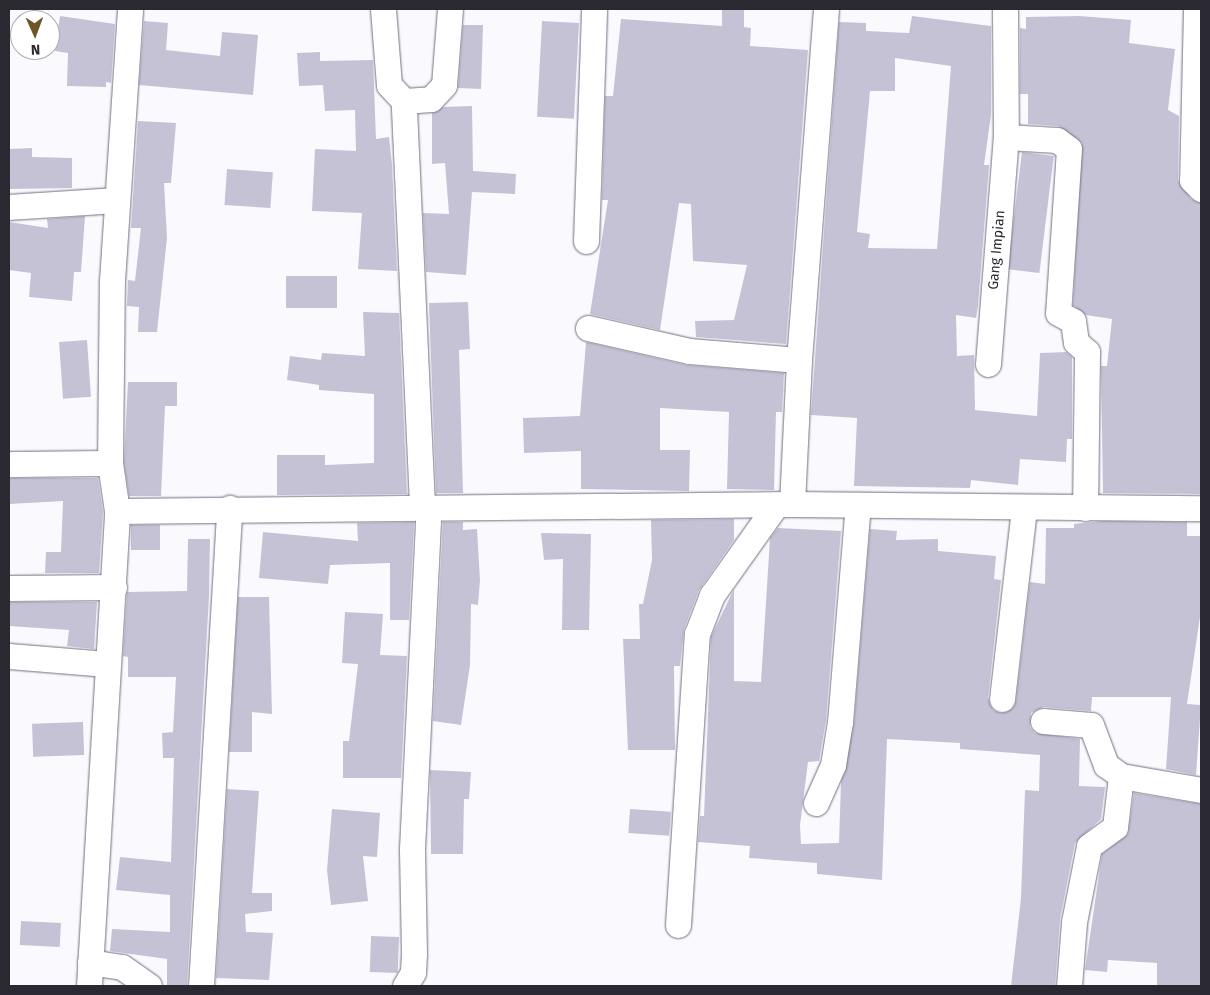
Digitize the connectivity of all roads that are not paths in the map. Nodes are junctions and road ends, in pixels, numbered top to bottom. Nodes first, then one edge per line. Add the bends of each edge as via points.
1 (130, 9) edge
2 (382, 9) edge
3 (450, 9) edge
4 (594, 9) edge
5 (826, 9) edge
6 (1005, 9) edge
7 (1196, 9) edge
8 (404, 101) junction
9 (1006, 137) junction
10 (1201, 189) edge
11 (116, 200) junction
12 (9, 207) edge
13 (586, 241) dead end
14 (588, 328) dead end
15 (799, 360) junction
16 (988, 364) dead end
17 (110, 463) junction
18 (9, 464) edge
19 (784, 504) junction
20 (858, 505) junction
21 (426, 506) junction
22 (229, 508) junction
23 (1085, 508) junction
24 (1201, 508) edge
25 (1024, 509) junction
26 (117, 511) junction
27 (114, 587) junction
28 (9, 588) edge
29 (9, 656) edge
30 (107, 664) junction
31 (1002, 699) dead end
32 (1043, 721) dead end
33 (1121, 776) junction
34 (1201, 790) edge
35 (816, 803) dead end
36 (678, 925) dead end
37 (90, 974) edge
38 (149, 986) edge
39 (201, 986) edge
40 (405, 986) edge
41 (1069, 986) edge

1 - 11 street
2 - 8 street via 389,85
3 - 8 street via 444,86 431,99
4 - 13 street
5 - 15 street
6 - 9 street, Gang Impian
7 - 10 street via 1192,180
8 - 21 street
9 - 16 street, Gang Impian
9 - 23 street via 1057,140 1068,147 1058,312 1073,321 1076,342 1087,352
11 - 12 street
11 - 17 street
14 - 15 street via 689,351
15 - 19 street
17 - 18 street
17 - 26 street
19 - 20 street
19 - 21 street
19 - 36 street via 712,595 696,634
20 - 25 street
20 - 35 street via 840,722 833,765
21 - 22 street
21 - 40 street via 412,849 414,954 413,972
22 - 26 street
22 - 39 street
23 - 24 street
23 - 25 street
25 - 31 street
26 - 27 street
27 - 28 street
27 - 30 street
29 - 30 street
30 - 37 street
32 - 33 street via 1091,725 1106,765
33 - 34 street
33 - 41 street via 1115,827 1089,846 1074,922
37 - 38 street via 122,967

